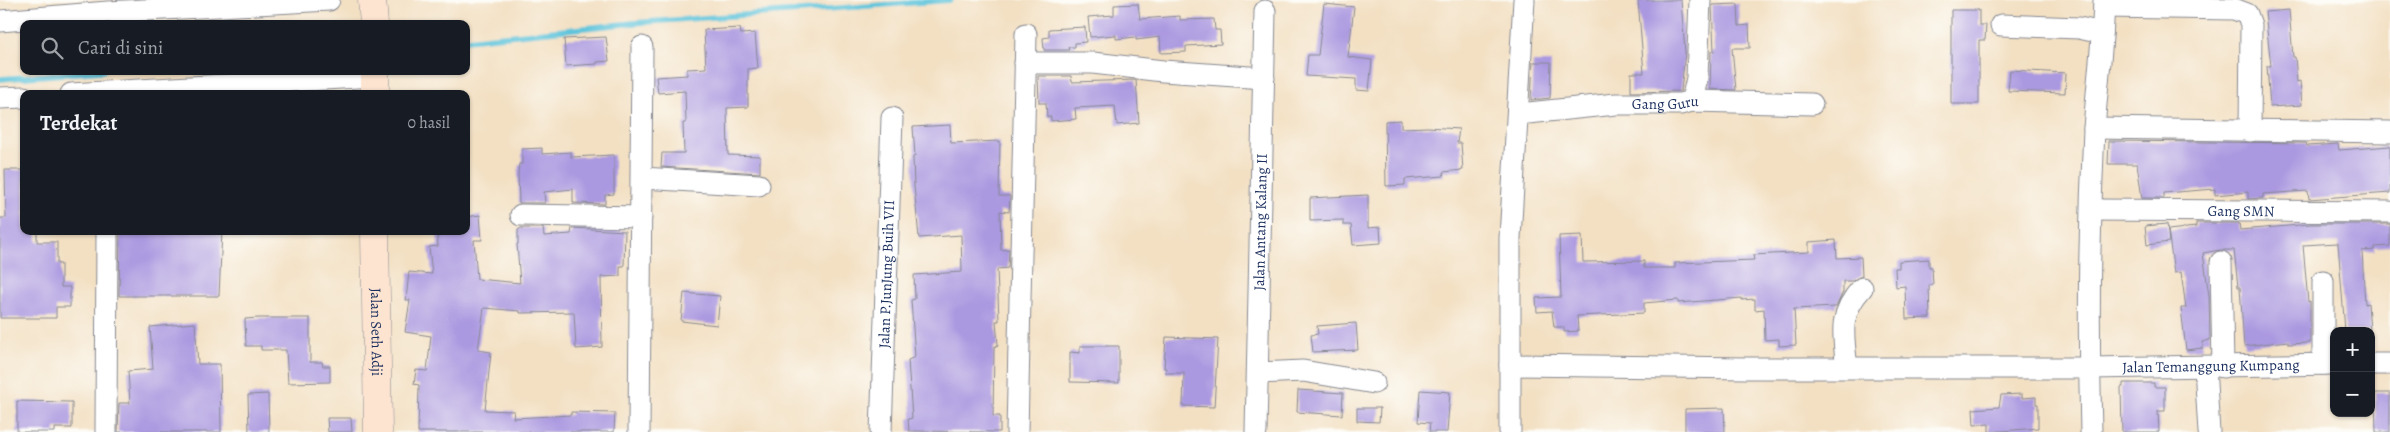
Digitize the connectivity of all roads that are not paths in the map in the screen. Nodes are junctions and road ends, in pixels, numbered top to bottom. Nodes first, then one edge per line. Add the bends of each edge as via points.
1 (330, 0) edge
2 (372, 0) edge
3 (1524, 0) edge
4 (1700, 0) edge
5 (2104, 4) edge
6 (40, 9) edge
7 (1265, 11) dead end
8 (374, 20) edge
9 (0, 21) edge
10 (2001, 25) dead end
11 (2102, 33) junction
12 (1026, 34) dead end
13 (642, 48) dead end
14 (1025, 63) junction
15 (1264, 78) junction
16 (375, 80) edge
17 (170, 90) edge
18 (20, 97) edge
19 (0, 98) edge
20 (1692, 101) junction
21 (1812, 104) dead end
22 (1518, 114) junction
23 (892, 118) dead end
24 (2094, 128) junction
25 (2250, 131) junction
26 (2390, 132) edge
27 (642, 178) junction
28 (759, 185) dead end
29 (2092, 210) junction
30 (2390, 212) edge
31 (520, 216) dead end
32 (641, 217) junction
33 (107, 235) edge
34 (375, 235) edge
35 (2222, 262) dead end
36 (2323, 281) dead end
37 (1862, 288) dead end
38 (2328, 364) edge
39 (2375, 364) edge
40 (2390, 364) edge
41 (1510, 365) junction
42 (1847, 367) junction
43 (2214, 367) junction
44 (2089, 368) junction
45 (1258, 373) junction
46 (1374, 384) dead end
47 (106, 432) edge
48 (378, 432) edge
49 (639, 432) edge
50 (881, 432) edge
51 (1017, 432) edge
52 (1256, 432) edge
53 (1510, 432) edge
54 (2091, 432) edge
55 (2208, 432) edge

1 - 6 street
2 - 8 street
3 - 22 street
4 - 20 street via 1697,78
5 - 11 street
5 - 25 street via 2234,9 2247,14 2251,25
6 - 9 street
7 - 15 street, Jalan Antang Kalang II
10 - 11 street via 2079,28
11 - 24 street
12 - 14 street
13 - 27 street
14 - 15 street via 1093,63
14 - 51 street
15 - 45 street, Jalan Antang Kalang II
16 - 17 street
18 - 19 street
20 - 21 street, Gang Guru
20 - 22 street, Gang Guru via 1680,104 1616,104
22 - 41 street via 1510,238
23 - 50 street, Jalan P.JunJung Buih VII
24 - 25 street
24 - 29 street
25 - 26 street
27 - 28 street
27 - 32 street
29 - 30 street, Gang SMN
29 - 44 street
31 - 32 street
32 - 49 street
33 - 47 street
34 - 48 street, Jalan Seth Adji
35 - 43 street
36 - 38 street
37 - 42 street via 1852,299 1843,320
38 - 43 street, Jalan Temanggung Kumpang
39 - 40 street
41 - 42 street, Jalan Temanggung Kumpang
41 - 53 street
42 - 44 street, Jalan Temanggung Kumpang
43 - 44 street, Jalan Temanggung Kumpang
43 - 55 street
44 - 54 street
45 - 46 street via 1303,371
45 - 52 street, Jalan Antang Kalang II

